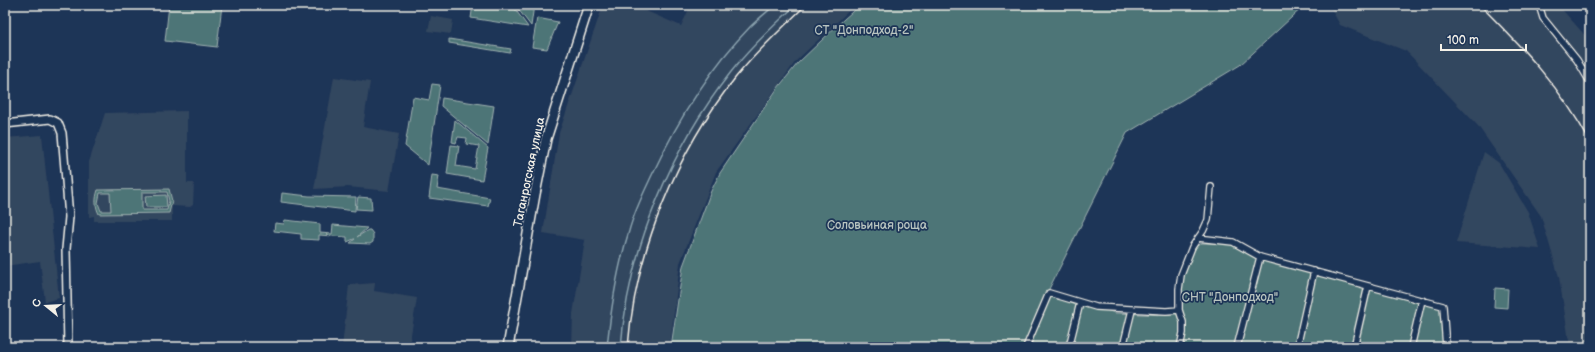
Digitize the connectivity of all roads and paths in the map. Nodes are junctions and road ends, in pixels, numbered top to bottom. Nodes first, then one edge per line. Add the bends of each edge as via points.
1 (583, 5) edge
2 (589, 5) edge
3 (1539, 5) edge
4 (1590, 82) edge
5 (5, 124) edge
6 (1212, 187) dead end
7 (529, 212) junction
8 (1198, 238) junction
9 (1260, 257) junction
10 (1314, 271) junction
11 (1368, 286) junction
12 (1422, 300) junction
13 (1080, 303) junction
14 (1132, 310) junction
15 (1179, 310) junction
16 (68, 347) edge
17 (502, 347) edge
18 (508, 347) edge
19 (1026, 347) edge
20 (1069, 347) edge
21 (1123, 347) edge
22 (1180, 347) edge
23 (1237, 347) edge
24 (1297, 347) edge
25 (1354, 347) edge
26 (1410, 347) edge
27 (1446, 347) edge

1 - 7 main road, Таганрогская улица via 544,123
2 - 7 main road, Таганрогская улица via 550,124
3 - 4 street via 1543,18 1577,60
5 - 16 street via 50,119 58,123 62,133 69,217 66,248
6 - 8 street via 1208,220
7 - 17 main road, Таганрогская улица
7 - 18 main road, Таганрогская улица
8 - 9 street via 1233,242
8 - 15 street via 1181,275
9 - 10 street
9 - 23 street
10 - 11 street
10 - 24 street
11 - 12 street
11 - 25 street
12 - 26 street
12 - 27 street via 1443,306
13 - 14 street
13 - 19 street via 1049,293
13 - 20 street
14 - 15 street
14 - 21 street
15 - 22 street via 1183,322

